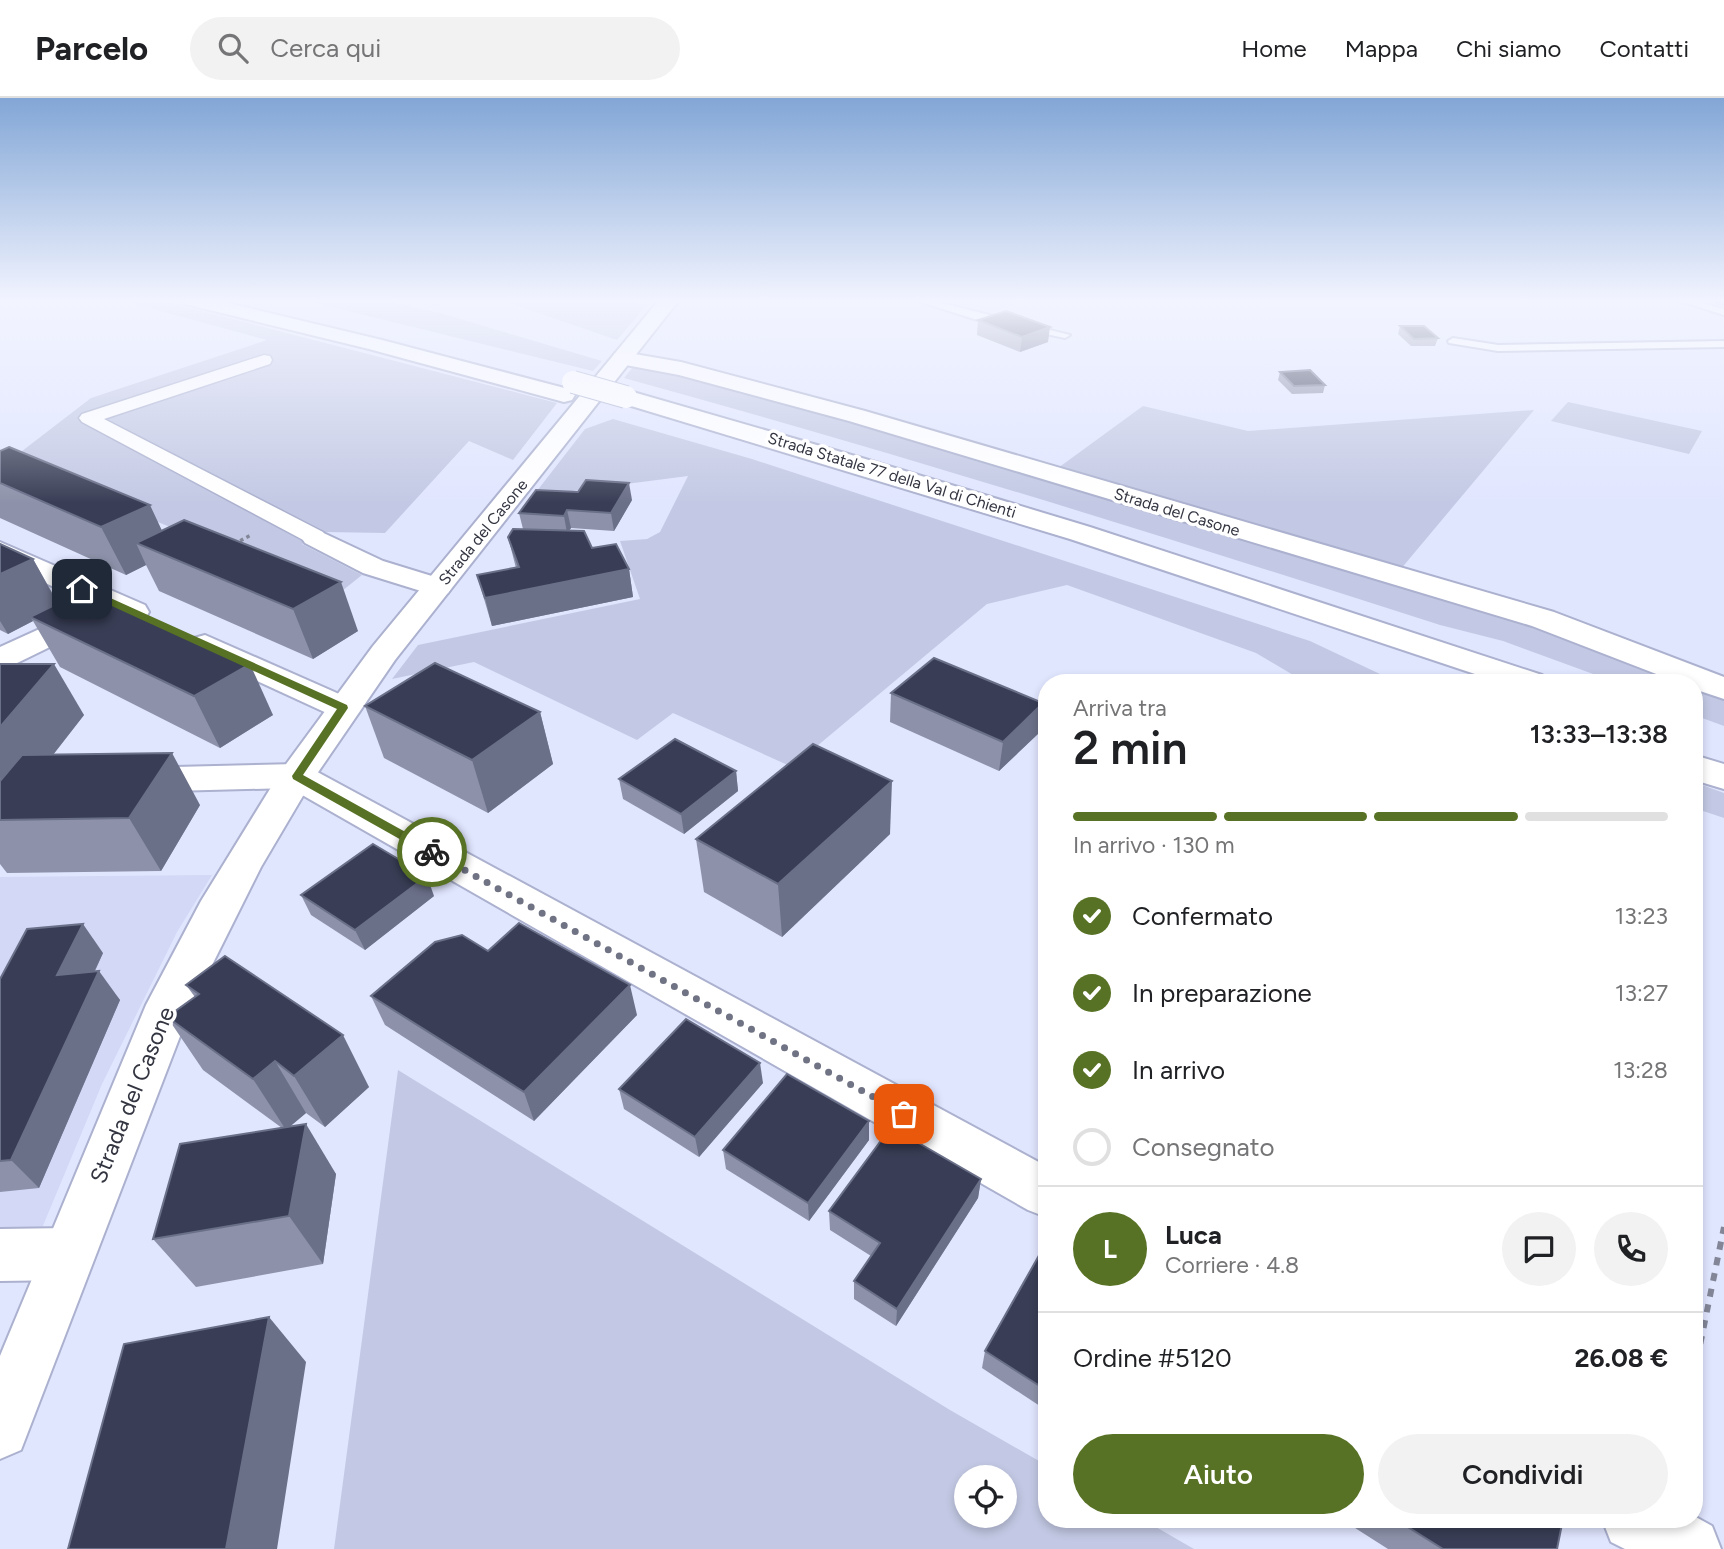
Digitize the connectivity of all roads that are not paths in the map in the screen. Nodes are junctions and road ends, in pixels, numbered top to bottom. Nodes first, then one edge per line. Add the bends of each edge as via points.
1 (241, 368) edge
2 (477, 368) edge
3 (491, 368) edge
4 (615, 368) edge
5 (674, 368) edge
6 (568, 389) junction
7 (621, 403) junction
8 (315, 537) joint
9 (0, 551) edge
10 (438, 587) junction
11 (114, 603) junction
12 (0, 659) edge
13 (1439, 674) edge
14 (1506, 674) edge
15 (1685, 674) edge
16 (1703, 681) edge
17 (1724, 689) edge
18 (343, 708) junction
19 (1703, 743) edge
20 (1724, 750) edge
21 (1703, 770) edge
22 (297, 776) junction
23 (1724, 777) edge
24 (96, 781) edge
25 (1038, 1189) edge
26 (68, 1254) junction
27 (0, 1255) edge
28 (0, 1429) edge
29 (1650, 1528) edge
30 (1689, 1549) edge

1 - 8 street via 88,418
2 - 6 main road, Strada Statale 77 della Val di Chienti
3 - 6 main road, Strada Statale 77 della Val di Chienti
4 - 10 main road, Strada del Casone
5 - 15 main road, Strada del Casone via 857,416 1543,619
6 - 7 main road, Strada Statale 77 della Val di Chienti
7 - 13 main road, Strada Statale 77 della Val di Chienti
7 - 14 main road, Strada Statale 77 della Val di Chienti via 967,497
8 - 10 main road via 373,567
9 - 11 main road
10 - 18 main road, Strada del Casone
11 - 12 main road
11 - 18 main road
16 - 17 main road, Strada del Casone
18 - 22 main road, Strada del Casone
19 - 20 main road
21 - 23 main road
22 - 24 main road
22 - 25 main road
22 - 26 main road, Strada del Casone via 258,833 200,938 136,1082
26 - 27 main road
26 - 28 main road, Strada del Casone
29 - 30 main road

